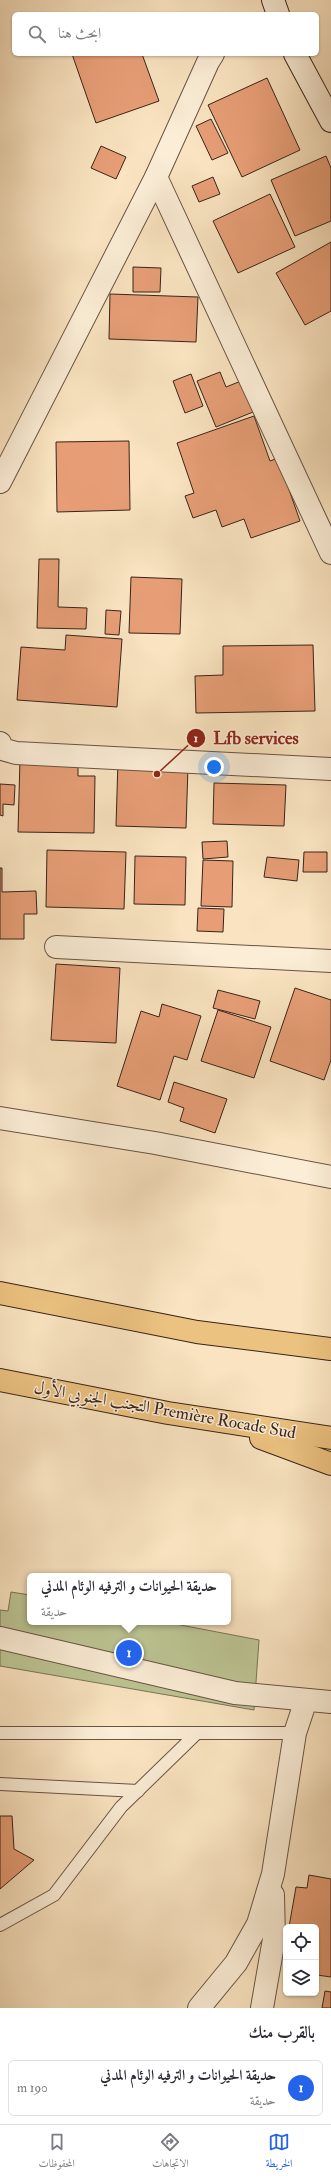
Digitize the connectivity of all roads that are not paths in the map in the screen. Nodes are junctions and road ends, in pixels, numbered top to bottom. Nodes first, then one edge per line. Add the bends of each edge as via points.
1 (212, 56) edge
2 (296, 56) edge
3 (331, 120) edge
4 (156, 177) junction
5 (0, 482) edge
6 (331, 553) edge
7 (0, 743) edge
8 (331, 769) edge
9 (56, 947) dead end
10 (331, 961) edge
11 (0, 1118) edge
12 (331, 1177) edge
13 (0, 1293) edge
14 (331, 1349) edge
15 (0, 1380) edge
16 (170, 1412) junction
17 (331, 1438) edge
18 (331, 1464) edge
19 (0, 1638) edge
20 (306, 1700) junction
21 (331, 1702) edge
22 (0, 1733) edge
23 (295, 1733) junction
24 (196, 1734) junction
25 (0, 1784) edge
26 (138, 1791) junction
27 (273, 1874) junction
28 (0, 1924) edge
29 (199, 2008) edge
30 (262, 2008) edge

1 - 4 street
2 - 3 street
4 - 5 street
4 - 6 street
7 - 8 street via 2,749 16,753
9 - 10 street
11 - 12 street via 155,1142
13 - 14 highway via 197,1332
15 - 16 highway, التجنب الجنوبي الأول Première Rocade Sud
16 - 17 highway, التجنب الجنوبي الأول Première Rocade Sud
16 - 18 highway via 249,1434
19 - 20 street via 235,1693
20 - 21 street
20 - 23 street
22 - 24 lane
23 - 24 lane
23 - 27 street
24 - 26 lane
25 - 26 lane
26 - 28 lane via 121,1807 54,1895
27 - 29 street via 258,1924 236,1963
27 - 30 street via 274,1939

